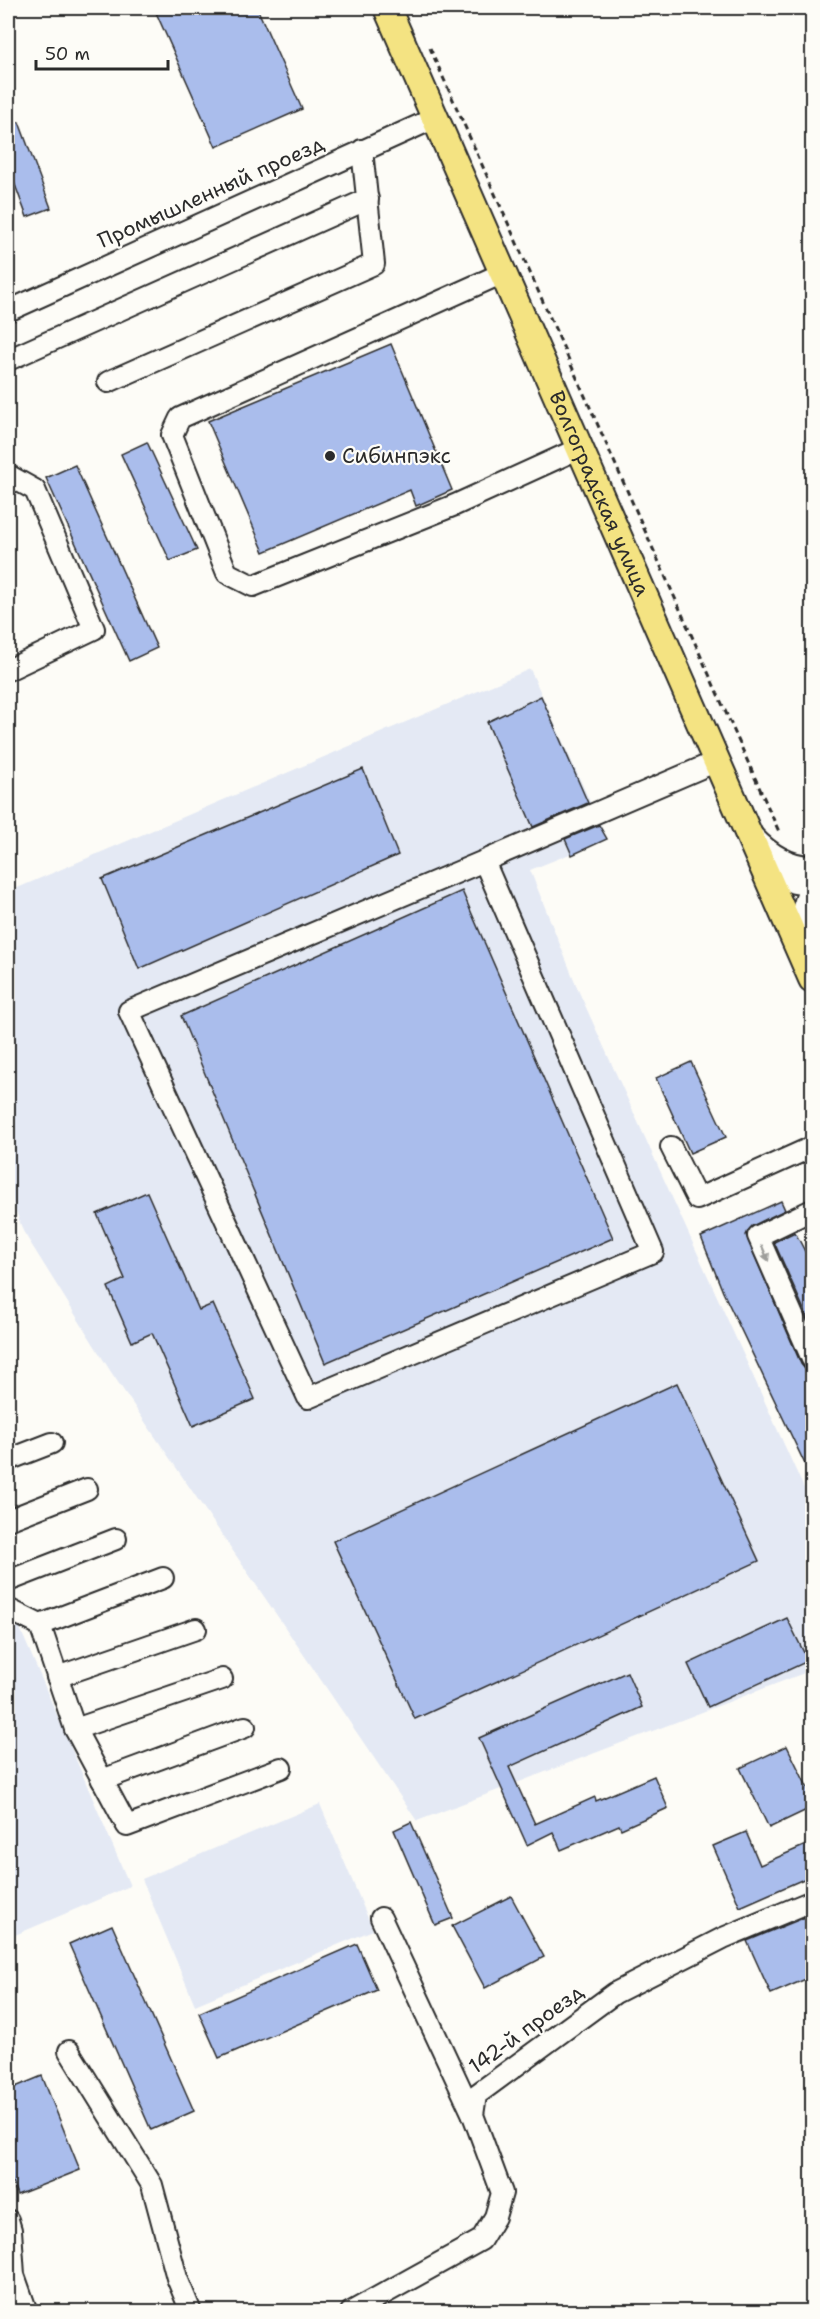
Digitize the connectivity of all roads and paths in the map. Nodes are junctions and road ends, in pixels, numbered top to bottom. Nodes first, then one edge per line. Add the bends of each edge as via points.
1 (387, 8) edge
2 (426, 40) dead end
3 (435, 118) junction
4 (362, 150) junction
5 (368, 199) junction
6 (503, 273) junction
7 (8, 311) edge
8 (8, 360) edge
9 (108, 382) dead end
10 (580, 448) junction
11 (8, 475) edge
12 (8, 670) edge
13 (717, 761) junction
14 (747, 830) junction
15 (784, 844) dead end
16 (484, 861) junction
17 (813, 866) edge
18 (764, 869) junction
19 (812, 886) edge
20 (808, 970) edge
21 (671, 1147) dead end
22 (813, 1147) edge
23 (813, 1210) edge
24 (813, 1359) edge
25 (52, 1443) dead end
26 (8, 1460) edge
27 (87, 1489) dead end
28 (8, 1520) edge
29 (116, 1539) dead end
30 (163, 1578) dead end
31 (8, 1581) edge
32 (8, 1609) edge
33 (40, 1625) junction
34 (196, 1629) dead end
35 (57, 1677) junction
36 (222, 1679) dead end
37 (245, 1727) dead end
38 (75, 1729) junction
39 (281, 1768) dead end
40 (102, 1780) junction
41 (813, 1901) edge
42 (381, 1918) dead end
43 (69, 2050) dead end
44 (473, 2115) junction
45 (8, 2220) edge
46 (27, 2312) edge
47 (191, 2312) edge
48 (351, 2312) edge

1 - 3 main road, Волгоградская улица
2 - 15 path
3 - 4 lane, Промышленный проезд
3 - 6 main road, Волгоградская улица
4 - 5 lane
4 - 7 lane, Промышленный проезд
5 - 8 lane
5 - 9 lane via 374,264
6 - 10 main road, Волгоградская улица
6 - 10 lane via 180,418 172,435 227,573 253,586 455,505
10 - 13 main road, Волгоградская улица
11 - 12 lane via 35,490 94,629
13 - 14 main road, Волгоградская улица
13 - 16 lane
14 - 17 lane via 774,855
14 - 18 main road, Волгоградская улица
16 - 16 lane via 653,1252 308,1398 129,1011
18 - 19 lane via 794,884
18 - 20 main road, Волгоградская улица
19 - 20 lane via 801,914 800,933
21 - 22 lane via 697,1199
23 -> 24 lane via 758,1236
25 - 26 lane
27 - 28 lane
29 - 31 lane
30 - 33 lane
32 - 33 lane
33 - 35 lane
34 - 35 lane
35 - 38 lane
36 - 38 lane
37 - 40 lane
38 - 40 lane
39 - 40 lane via 127,1826
41 - 44 lane, 142-й проезд via 723,1938 615,1993 476,2095
42 - 44 lane
43 - 47 lane via 152,2185 177,2278
44 - 48 lane via 501,2193 495,2217 481,2240
45 - 46 lane via 14,2275

